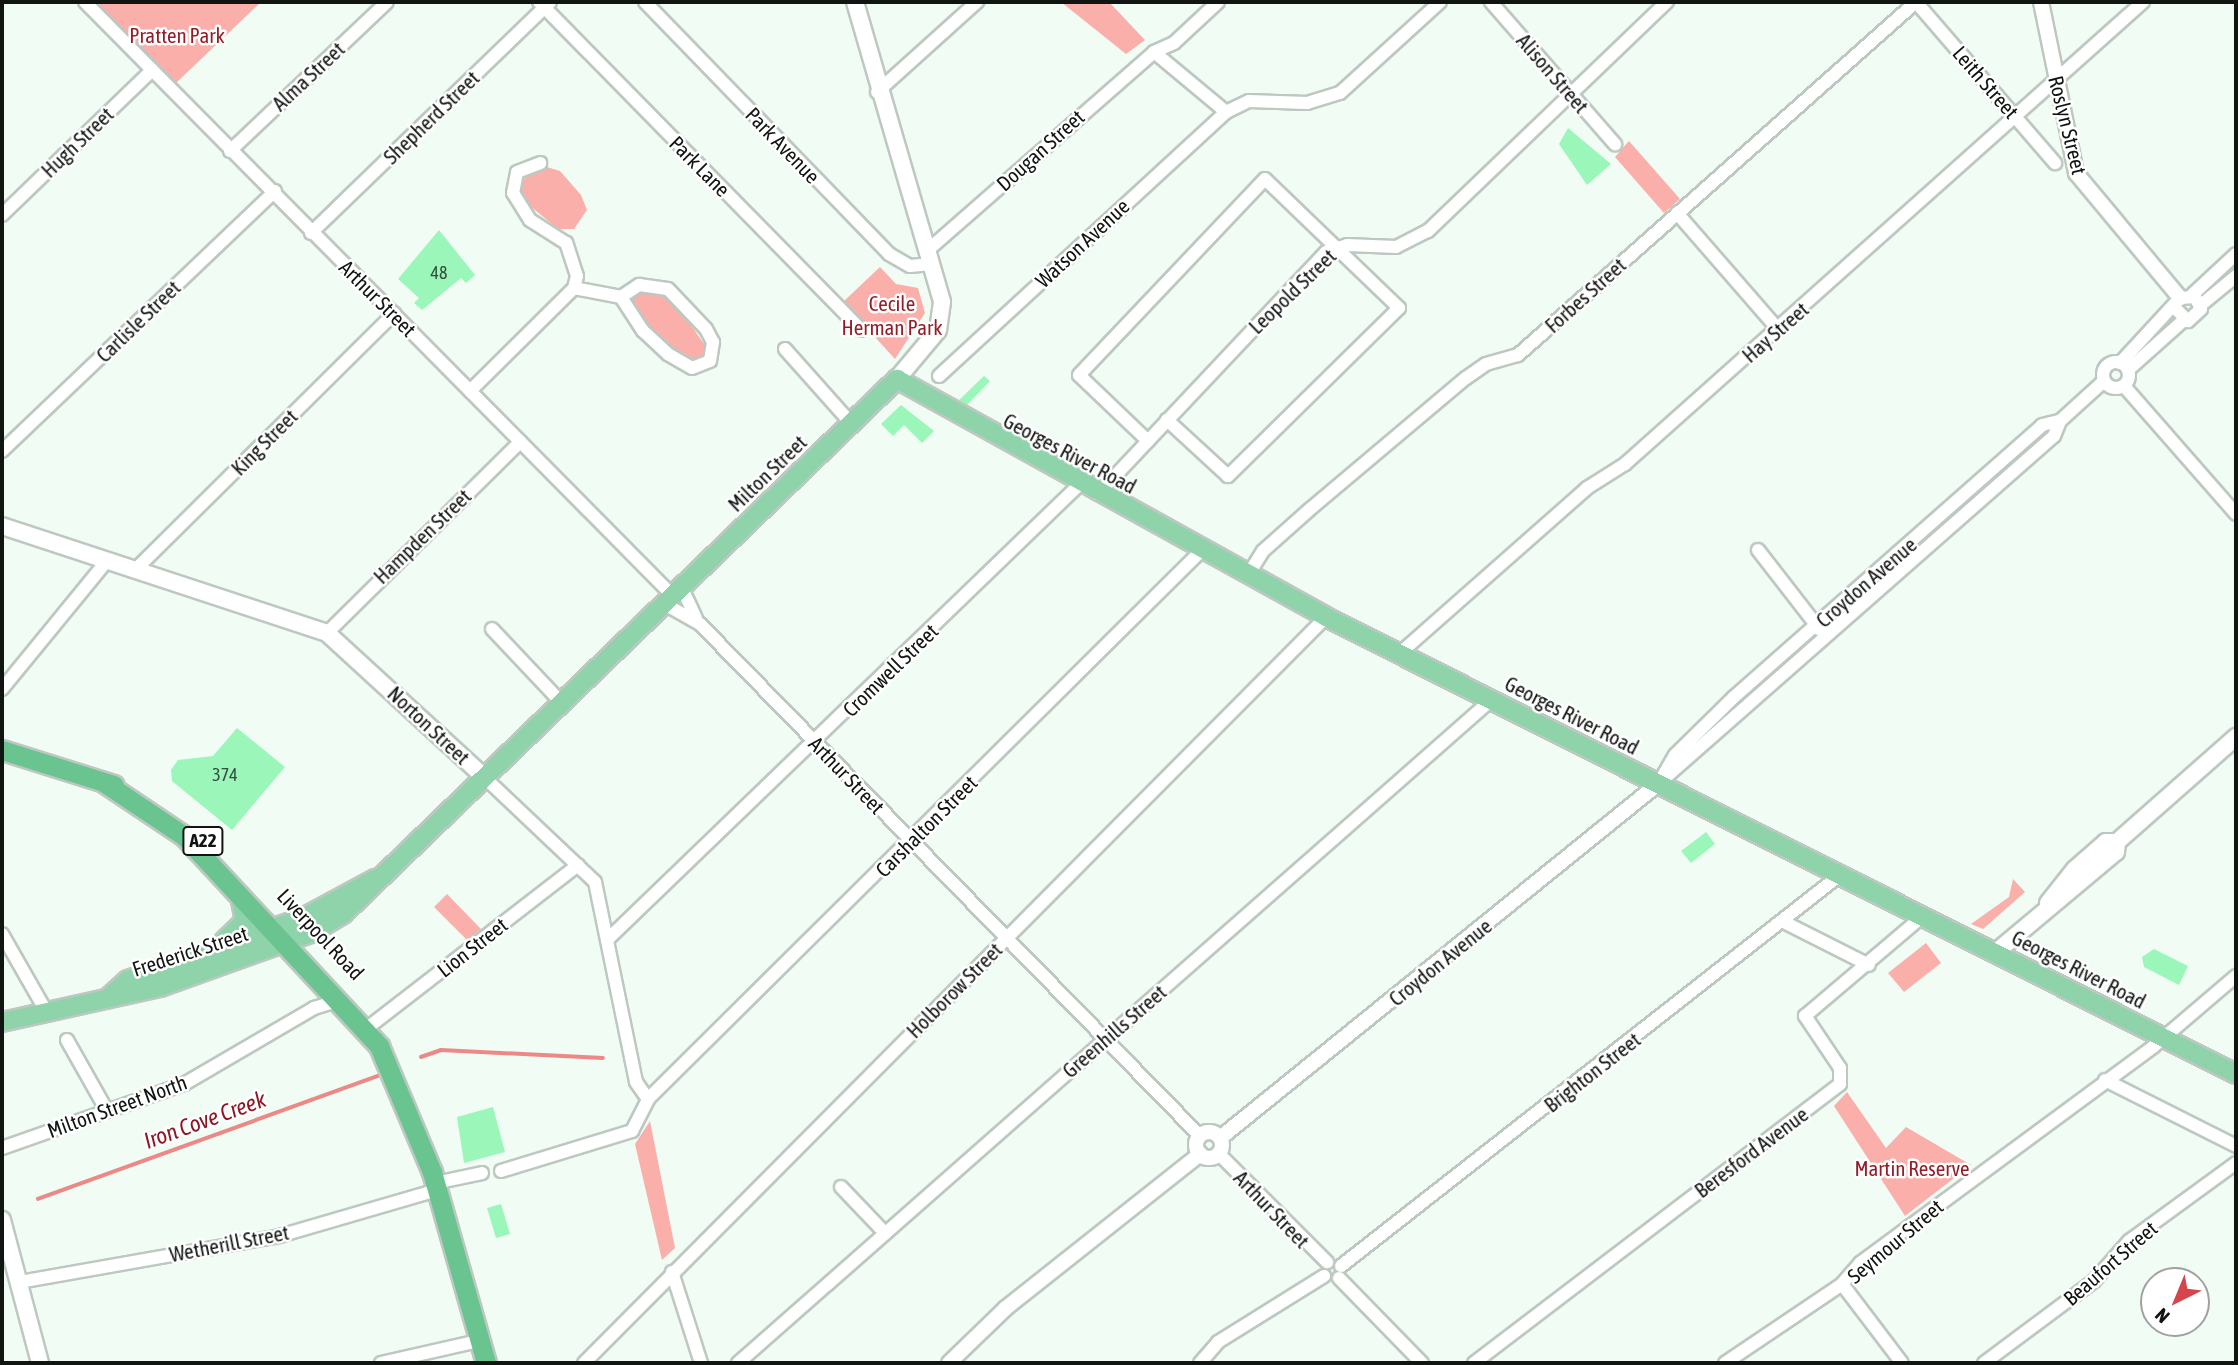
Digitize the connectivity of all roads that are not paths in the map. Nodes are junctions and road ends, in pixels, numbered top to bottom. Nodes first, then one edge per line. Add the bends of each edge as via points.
1 (85, 2) edge
2 (387, 2) edge
3 (645, 2) edge
4 (855, 2) edge
5 (977, 2) edge
6 (1217, 2) edge
7 (1440, 2) edge
8 (1491, 2) edge
9 (1667, 2) edge
10 (1916, 2) edge
11 (2041, 2) edge
12 (2143, 2) edge
13 (544, 4) edge
14 (1154, 52) junction
15 (152, 70) junction
16 (2056, 80) junction
17 (877, 92) junction
18 (1572, 96) junction
19 (1226, 112) junction
20 (2017, 118) junction
21 (1615, 144) dead end
22 (230, 150) junction
23 (540, 163) dead end
24 (2056, 163) dead end
25 (275, 191) junction
26 (1677, 213) junction
27 (2, 215) edge
28 (311, 233) junction
29 (1334, 246) junction
30 (2236, 254) edge
31 (930, 257) junction
32 (2222, 267) junction
33 (2235, 281) edge
34 (574, 288) junction
35 (621, 297) junction
36 (2187, 302) junction
37 (394, 314) junction
38 (2184, 320) junction
39 (1779, 329) junction
40 (861, 330) dead end
41 (785, 349) dead end
42 (2124, 366) junction
43 (939, 376) dead end
44 (897, 379) junction
45 (2104, 381) junction
46 (2124, 386) junction
47 (470, 391) junction
48 (1167, 420) junction
49 (852, 423) junction
50 (1148, 441) junction
51 (520, 442) junction
52 (2, 451) edge
53 (1080, 484) junction
54 (1098, 494) junction
55 (2236, 514) edge
56 (2, 526) edge
57 (1202, 550) junction
58 (1758, 550) dead end
59 (105, 563) junction
60 (134, 570) junction
61 (1248, 575) junction
62 (672, 595) junction
63 (1326, 617) junction
64 (700, 624) junction
65 (492, 629) dead end
66 (1821, 631) junction
67 (327, 634) junction
68 (1399, 654) junction
69 (2, 689) edge
70 (1491, 700) junction
71 (561, 702) junction
72 (2236, 737) edge
73 (815, 742) junction
74 (2, 750) edge
75 (484, 776) junction
76 (104, 783) junction
77 (1658, 784) junction
78 (912, 841) junction
79 (578, 865) junction
80 (1840, 875) junction
81 (240, 895) junction
82 (1923, 916) junction
83 (1784, 922) junction
84 (2, 934) edge
85 (283, 934) junction
86 (1007, 938) junction
87 (607, 940) junction
88 (210, 952) junction
89 (1996, 953) junction
90 (1869, 965) junction
91 (2236, 976) edge
92 (109, 997) junction
93 (340, 1000) junction
94 (46, 1011) junction
95 (2, 1022) edge
96 (370, 1026) junction
97 (2162, 1036) junction
98 (1105, 1039) junction
99 (67, 1040) dead end
100 (2236, 1074) edge
101 (2105, 1080) junction
102 (648, 1099) junction
103 (107, 1111) junction
104 (1200, 1136) junction
105 (1220, 1138) junction
106 (2236, 1146) edge
107 (2, 1148) edge
108 (1200, 1154) junction
109 (1219, 1154) junction
110 (2236, 1163) edge
111 (501, 1171) dead end
112 (482, 1173) dead end
113 (435, 1182) junction
114 (841, 1187) dead end
115 (2, 1220) edge
116 (885, 1233) junction
117 (1327, 1262) junction
118 (672, 1272) junction
119 (1340, 1272) junction
120 (1324, 1276) junction
121 (19, 1282) junction
122 (1842, 1284) junction
123 (479, 1341) junction
124 (40, 1363) edge
125 (381, 1363) edge
126 (486, 1363) edge
127 (584, 1363) edge
128 (701, 1363) edge
129 (738, 1363) edge
130 (949, 1363) edge
131 (1200, 1363) edge
132 (1422, 1363) edge
133 (1474, 1363) edge
134 (1725, 1363) edge
135 (1902, 1363) edge
136 (1984, 1363) edge

1 - 15 street, Arthur Street
2 - 22 street, Alma Street
3 - 31 street, Park Avenue via 889,254 910,266
4 - 17 main road, Milton Street
5 - 17 street
6 - 14 street, Dougan Street via 1174,43
7 - 19 street via 1340,93 1307,103 1249,101
8 - 18 street, Alison Street
9 - 18 street, Leopold Street
10 - 20 street, Leith Street
10 - 26 street, Forbes Street
11 - 16 street, Roslyn Street
12 - 16 street, Hay Street
13 - 28 street, Shepherd Street
13 - 40 street, Park Lane
14 - 19 street
14 - 31 street, Dougan Street
15 - 22 street, Arthur Street
15 - 27 street, Hugh Street
16 - 20 street, Hay Street
16 - 36 street, Roslyn Street via 2081,182
17 - 31 main road, Milton Street
18 - 21 street, Alison Street
18 - 29 street, Leopold Street via 1428,231 1396,247
19 - 43 street, Watson Avenue
20 - 24 street, Leith Street
20 - 39 street, Hay Street
22 - 25 street, Arthur Street
23 - 34 street via 517,172 513,193 530,220 566,243 577,276
25 - 28 street, Arthur Street
25 - 52 street, Carlisle Street
26 - 39 street
26 - 61 street, Forbes Street via 1518,355 1486,363 1450,390 1263,551
28 - 37 street, Arthur Street
29 - 48 street, Leopold Street
29 - 48 street via 1399,308 1228,476
29 - 50 street via 1259,181 1079,375
30 - 32 street
31 - 44 main road, Milton Street via 942,318
32 - 33 street
32 - 36 street
33 - 36 street
34 - 35 street
34 - 47 street
35 - 35 street via 639,285 668,289 706,329 713,342 710,361 692,368 668,354 643,331
36 - 38 street
36 - 38 street via 2198,316
36 - 42 street
37 - 47 street, Arthur Street
37 - 60 street, King Street
38 - 42 street
39 - 68 street, Hay Street
41 - 49 street
42 - 45 street, Croydon Avenue via 2106,367
42 - 46 street
44 - 49 main road, Milton Street
44 - 53 main road, Georges River Road
45 - 46 street
45 - 66 street, Croydon Avenue via 2060,421 2054,436 1963,505
46 - 55 street
47 - 51 street, Arthur Street
48 - 50 street, Leopold Street
49 - 62 main road, Milton Street
50 - 54 street, Leopold Street
51 - 62 street, Arthur Street
51 - 67 street, Hampden Street
53 - 54 main road, Georges River Road
53 - 73 street, Cromwell Street
54 - 57 main road, Georges River Road
56 - 59 main road, Norton Street
57 - 61 main road, Georges River Road
57 - 78 street, Carshalton Street
58 - 66 street
59 - 60 main road, Norton Street
59 - 69 street
60 - 67 main road, Norton Street
61 - 63 main road, Georges River Road
62 - 64 street, Arthur Street
62 - 64 street, Arthur Street
62 - 71 main road, Milton Street
63 - 68 main road, Georges River Road
63 - 86 street, Holborow Street
64 - 73 street, Arthur Street
65 - 71 street
66 - 77 street, Croydon Avenue via 1675,755
67 - 75 main road, Norton Street
68 - 70 main road, Georges River Road
70 - 77 main road, Georges River Road
70 - 98 street, Greenhills Street
71 - 75 main road, Milton Street
72 - 89 main road via 2117,842 2106,842 2075,869 2049,903
73 - 78 street, Arthur Street
73 - 87 street, Cromwell Street
74 - 76 highway, Liverpool Road / A22
75 - 79 street, Norton Street
75 - 85 main road, Milton Street via 375,879
76 - 81 highway, Liverpool Road / A22 via 168,821
76 - 85 highway, Liverpool Road / A22 via 149,798 179,820
77 - 80 main road, Georges River Road
77 - 105 street, Croydon Avenue
78 - 86 street, Arthur Street
78 - 102 street, Carshalton Street
79 - 87 street, Norton Street via 597,886
79 - 96 street, Lion Street
80 - 82 main road, Georges River Road
80 - 83 street, Brighton Street
81 - 85 highway, Liverpool Road / A22
81 - 88 main road via 243,926
82 - 89 main road, Georges River Road
82 - 90 street, Beresford Avenue
83 - 90 street
83 - 119 street, Brighton Street
84 - 94 street
85 - 88 main road, Frederick Street
85 - 92 main road, Frederick Street via 160,987
85 - 93 highway, Liverpool Road / A22
85 - 96 highway, Liverpool Road / A22
86 - 98 street, Arthur Street
86 - 118 street, Holborow Street
87 - 102 street, Norton Street via 636,1082
88 - 92 main road, Frederick Street via 128,980
89 - 97 main road, Georges River Road
90 - 133 street, Beresford Avenue via 1805,1016 1840,1068 1840,1084
91 - 97 street, Seymour Street
92 - 94 main road, Frederick Street
93 - 96 highway, Liverpool Road / A22
93 - 103 street, Milton Street North via 314,1008 184,1084
94 - 95 main road, Frederick Street
96 - 113 highway, Liverpool Road / A22 via 397,1081
97 - 100 main road, Georges River Road
97 - 101 street, Seymour Street
98 - 104 street, Arthur Street
98 - 116 street, Greenhills Street
99 - 103 street
101 - 106 street
101 - 122 street, Seymour Street via 1860,1263
102 - 111 street via 641,1123
103 - 107 street, Milton Street North
104 - 105 street
104 - 108 street
105 - 109 street
108 - 109 street
108 - 130 street via 1006,1308
109 - 117 street, Arthur Street
110 - 136 street, Beaufort Street via 2129,1241 2094,1281
112 - 113 street, Wetherill Street
113 - 121 street, Wetherill Street via 279,1236
113 - 123 highway, Liverpool Road / A22
114 - 116 street
115 - 121 main road
116 - 129 street, Greenhills Street
117 - 119 street
117 - 120 street
118 - 127 street, Holborow Street
118 - 128 street
119 - 120 street
119 - 132 street
120 - 131 street via 1218,1342
121 - 124 main road
122 - 134 street, Seymour Street
122 - 135 street
123 - 125 street
123 - 126 highway, Liverpool Road / A22

